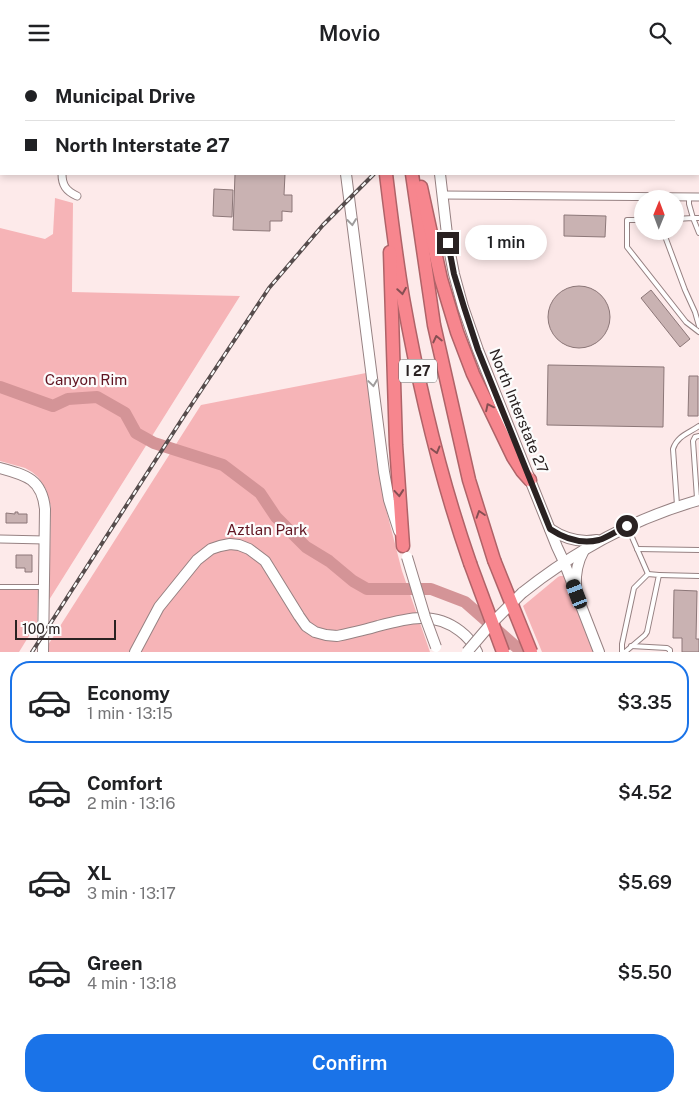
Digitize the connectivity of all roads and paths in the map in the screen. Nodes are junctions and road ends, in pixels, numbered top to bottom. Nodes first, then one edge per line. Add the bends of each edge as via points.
1 (449, 65) edge
2 (457, 65) edge
3 (62, 175) edge
4 (346, 175) edge
5 (386, 175) edge
6 (412, 175) edge
7 (418, 175) edge
8 (440, 175) edge
9 (443, 195) junction
10 (77, 196) dead end
11 (689, 197) junction
12 (699, 197) edge
13 (391, 217) junction
14 (684, 218) edge
15 (693, 218) junction
16 (699, 218) edge
17 (634, 220) edge
18 (699, 233) edge
19 (666, 240) edge
20 (699, 326) edge
21 (699, 332) edge
22 (699, 425) edge
23 (699, 436) edge
24 (0, 468) edge
25 (530, 479) junction
26 (698, 500) edge
27 (677, 507) junction
28 (627, 526) junction
29 (550, 529) junction
30 (0, 539) edge
31 (45, 540) junction
32 (601, 540) junction
33 (585, 549) junction
34 (637, 549) junction
35 (699, 550) edge
36 (405, 551) junction
37 (564, 562) junction
38 (648, 574) junction
39 (659, 575) junction
40 (699, 576) edge
41 (0, 587) edge
42 (44, 587) junction
43 (577, 594) junction
44 (631, 647) junction
45 (437, 649) edge
46 (43, 652) edge
47 (135, 652) edge
48 (467, 652) edge
49 (477, 652) edge
50 (503, 652) edge
51 (531, 652) edge
52 (599, 652) edge
53 (623, 652) edge
54 (670, 652) edge

1 - 2 lane
3 - 10 street via 63,185
4 -> 36 main road via 384,472
5 - 13 highway, I 27
51 -> 6 highway, I 27, bridge via 494,560 469,480 434,325
25 -> 7 highway via 513,457 460,340 443,286
8 - 9 main road, North Interstate 27
9 - 11 street
9 - 25 main road, North Interstate 27 via 448,243 464,307
11 - 12 street
11 - 15 lane
13 -> 36 highway via 396,445
13 -> 50 highway, I 27, bridge via 403,296 440,466 470,563
14 - 15 lane
15 - 16 lane
15 - 18 lane
17 - 21 lane via 627,220 627,247 686,322
19 - 20 lane
22 - 27 lane via 674,445
23 - 26 lane via 692,441
24 - 31 main road via 28,477 40,489 45,509
25 - 29 main road, North Interstate 27
26 - 27 main road
27 - 28 main road
28 - 32 main road
28 - 34 lane
29 - 32 main road via 575,541
29 - 37 main road, North Interstate 27
30 - 31 street
31 - 42 main road
32 - 33 main road
33 - 37 main road
33 - 43 main road via 577,566
34 - 35 lane
34 - 38 lane
36 - 45 main road, bridge
37 - 43 main road, North Interstate 27
37 - 48 main road, bridge via 522,593
38 - 39 lane
38 - 53 lane via 634,589
39 - 40 lane
39 - 44 lane via 647,631
41 - 42 lane
42 - 46 main road
43 - 52 main road, North Interstate 27
44 - 53 lane
44 - 54 lane via 667,648
47 - 49 main road via 159,607 197,560 211,549 230,544 249,549 265,561 306,626 315,632 337,636 406,619 433,619 464,634

